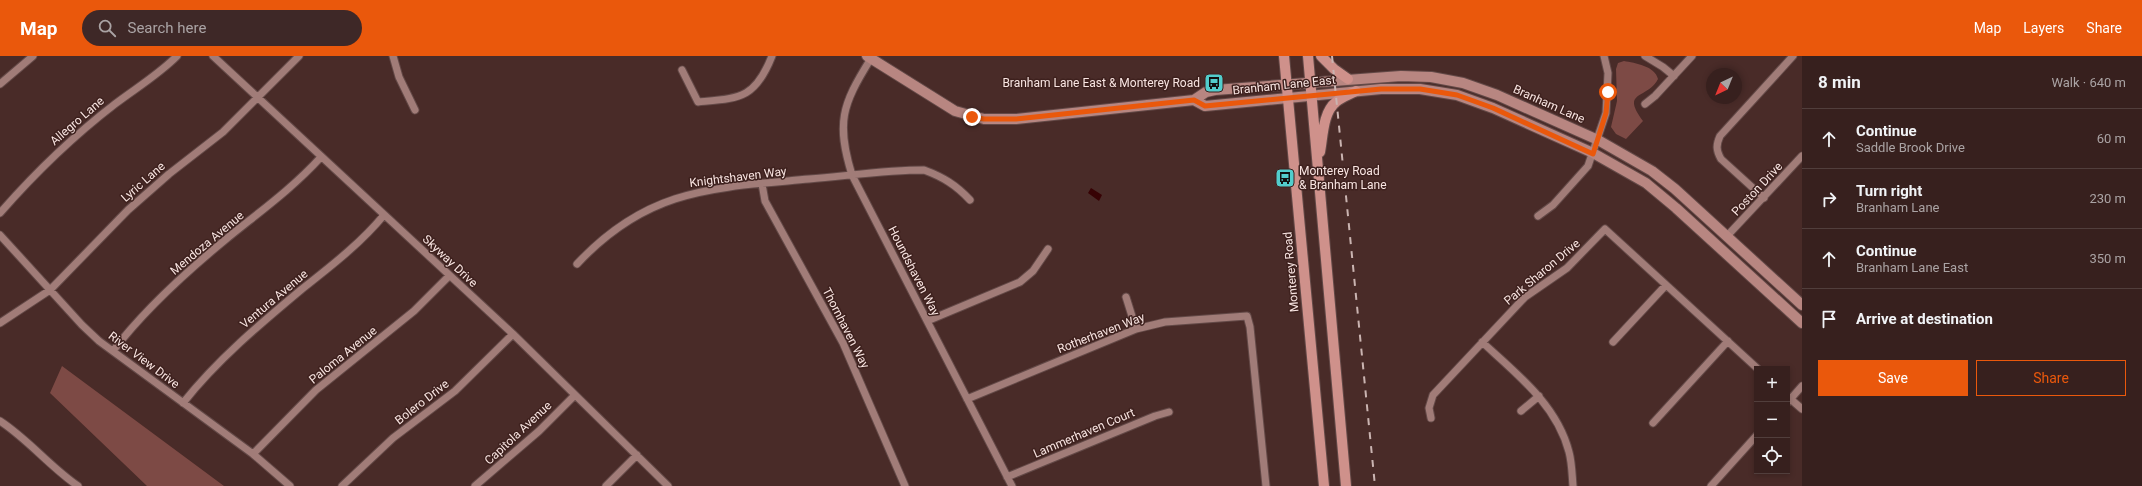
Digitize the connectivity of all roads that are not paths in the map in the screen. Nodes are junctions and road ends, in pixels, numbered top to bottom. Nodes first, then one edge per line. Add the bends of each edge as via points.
1 (33, 56) edge
2 (177, 56) edge
3 (213, 56) edge
4 (299, 56) edge
5 (393, 56) edge
6 (772, 56) edge
7 (1284, 56) edge
8 (1308, 56) edge
9 (1321, 56) edge
10 (1604, 56) edge
11 (1645, 56) edge
12 (1692, 56) edge
13 (1793, 56) edge
14 (869, 58) edge
15 (682, 70) dead end
16 (1674, 76) junction
17 (1348, 79) junction
18 (1310, 83) junction
19 (0, 84) edge
20 (1287, 84) junction
21 (1356, 91) junction
22 (1311, 96) junction
23 (258, 98) junction
24 (1289, 98) junction
25 (1194, 100) junction
26 (1645, 104) dead end
27 (415, 110) dead end
28 (1598, 140) junction
29 (1593, 154) junction
30 (1802, 156) edge
31 (321, 157) junction
32 (1317, 164) junction
33 (852, 175) junction
34 (762, 184) junction
35 (1764, 198) junction
36 (970, 200) dead end
37 (0, 213) edge
38 (384, 215) junction
39 (1538, 216) dead end
40 (0, 235) edge
41 (1727, 236) junction
42 (1048, 249) dead end
43 (576, 264) dead end
44 (449, 276) junction
45 (1666, 285) junction
46 (50, 290) junction
47 (1126, 297) dead end
48 (1802, 305) edge
49 (927, 321) junction
50 (0, 323) edge
51 (1802, 323) edge
52 (1136, 329) junction
53 (513, 334) junction
54 (1728, 341) junction
55 (1482, 342) junction
56 (1613, 342) dead end
57 (113, 352) junction
58 (1755, 366) edge
59 (1802, 386) edge
60 (575, 395) junction
61 (1539, 396) junction
62 (1790, 397) edge
63 (967, 399) junction
64 (1790, 400) edge
65 (183, 403) junction
66 (1802, 409) edge
67 (1521, 411) dead end
68 (1169, 412) dead end
69 (1431, 418) dead end
70 (0, 421) edge
71 (1653, 423) dead end
72 (1754, 438) edge
73 (253, 454) junction
74 (637, 455) junction
75 (1007, 477) junction
76 (78, 486) edge
77 (290, 486) edge
78 (342, 486) edge
79 (475, 486) edge
80 (606, 486) edge
81 (668, 486) edge
82 (905, 486) edge
83 (1012, 486) edge
84 (1266, 486) edge
85 (1324, 486) edge
86 (1346, 486) edge
87 (1573, 486) edge
88 (1710, 486) edge

1 - 19 street
2 - 37 street, Allegro Lane via 164,69 116,103 72,139 30,179
3 - 23 street, Skyway Drive
4 - 23 street, Lyric Lane
5 - 27 street via 399,77
6 - 15 street via 759,82 735,99 698,102
7 - 20 main road, Monterey Road
8 - 18 main road
9 - 17 main road
10 - 28 street via 1608,73 1608,92 1606,113
11 - 16 street
12 - 16 street
13 - 35 street via 1720,136 1716,144 1721,159
14 - 25 main road, Branham Lane East via 955,111 984,119 1016,119
14 - 33 street, Houndshaven Way via 849,95 845,110 843,130
16 - 26 street
17 - 18 main road, Branham Lane East
17 - 28 main road, Branham Lane via 1424,77 1463,84 1497,95
18 - 20 main road, Branham Lane East
18 - 22 main road
20 - 24 main road, Monterey Road
20 - 25 main road, Branham Lane East via 1206,92
21 - 22 main road, Branham Lane East
21 - 29 main road via 1420,89 1457,95 1493,108
21 - 32 main road via 1337,101 1328,113
22 - 24 main road, Branham Lane East
22 - 32 main road
23 - 31 street, Skyway Drive
23 - 46 street, Lyric Lane via 223,132 128,210
24 - 25 main road, Branham Lane East via 1205,106
24 - 85 main road, Monterey Road
28 - 29 street
28 - 41 main road, Branham Lane via 1652,171
29 - 39 street via 1588,166 1553,205
29 - 51 main road via 1617,165 1658,193
30 - 35 street, Poston Drive
31 - 38 street, Skyway Drive
31 - 57 street, Mendoza Avenue via 280,198 192,268 161,298
32 - 86 main road
33 - 34 street, Knightshaven Way
33 - 36 street, Knightshaven Way via 924,170 942,176 957,186
33 - 49 street, Houndshaven Way
34 - 43 street, Knightshaven Way via 708,190 670,200 640,213 613,230
34 - 82 street, Thornhaven Way via 764,201 843,343
35 - 41 street, Poston Drive
38 - 44 street, Skyway Drive
38 - 65 street, Ventura Avenue via 353,248 258,326 225,357
40 - 46 street, River View Drive
41 - 48 main road, Branham Lane
42 - 49 street via 1033,271 1020,282
44 - 53 street, Skyway Drive
44 - 73 street, Paloma Avenue via 414,311 316,390
45 - 54 street, Park Sharon Drive
45 - 55 street, Park Sharon Drive via 1605,229 1567,268 1526,297
45 - 56 street
46 - 50 street, Lyric Lane
46 - 57 street, River View Drive via 82,325
47 - 52 street
49 - 63 street, Houndshaven Way
52 - 63 street, Rotherhaven Way
52 - 84 street, Rotherhaven Way via 1165,322 1247,316
53 - 60 street, Skyway Drive
53 - 78 street, Bolero Drive via 455,391 393,438
54 - 58 street, Park Sharon Drive
54 - 71 street
55 - 61 street
55 - 69 street, Park Sharon Drive via 1434,395 1429,408
57 - 65 street, River View Drive
59 - 62 street
60 - 74 street, Skyway Drive
60 - 79 street, Capitola Avenue via 539,432
61 - 67 street
61 - 87 street via 1558,422 1570,453
63 - 75 street, Houndshaven Way
64 - 66 street
65 - 73 street, River View Drive
68 - 75 street, Lammerhaven Court
70 - 76 street via 36,449 60,474
72 - 88 street
73 - 77 street, River View Drive
74 - 80 street
74 - 81 street, Skyway Drive
75 - 83 street, Houndshaven Way

